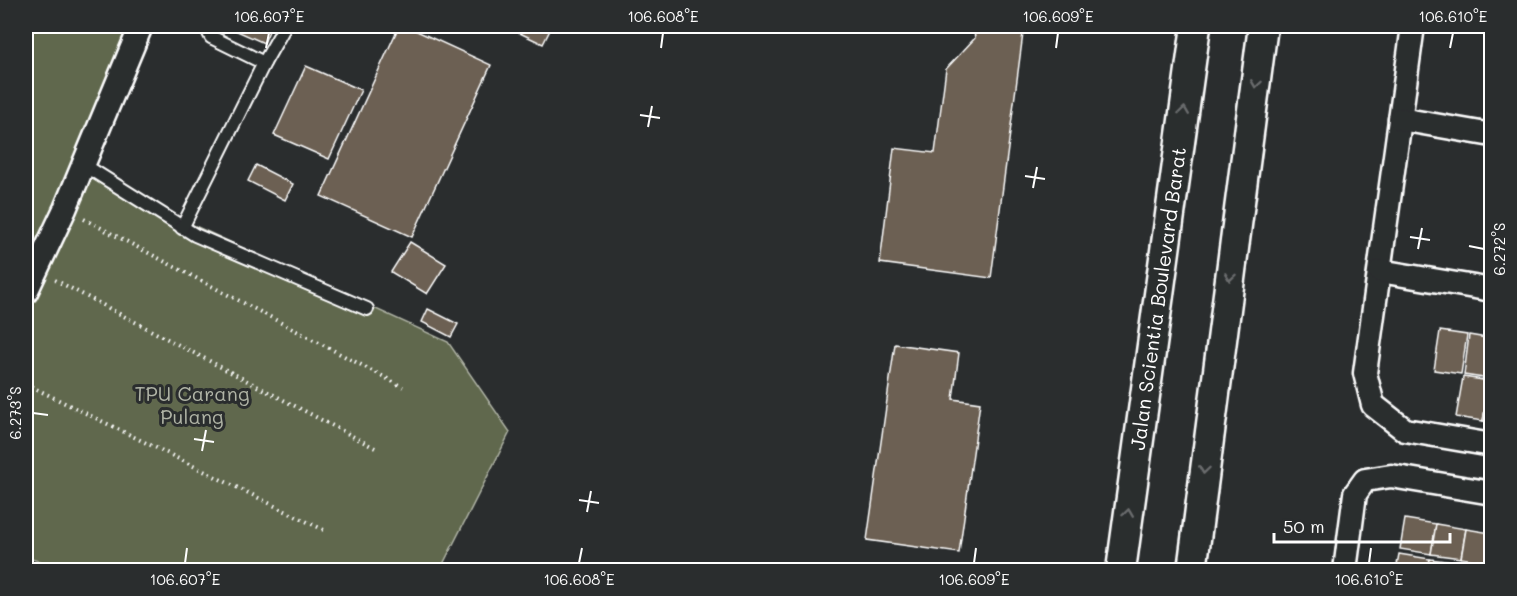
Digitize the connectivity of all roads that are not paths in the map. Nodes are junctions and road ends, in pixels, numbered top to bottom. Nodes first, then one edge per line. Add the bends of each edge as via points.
1 (141, 26) edge
2 (211, 26) edge
3 (285, 26) edge
4 (1196, 26) edge
5 (1263, 26) edge
6 (1413, 26) edge
7 (264, 63) junction
8 (1400, 119) junction
9 (1491, 135) edge
10 (84, 165) junction
11 (182, 228) junction
12 (1380, 272) junction
13 (1491, 290) edge
14 (26, 292) edge
15 (367, 309) dead end
16 (1491, 445) edge
17 (1491, 493) edge
18 (1121, 570) edge
19 (1192, 570) edge
20 (1346, 570) edge

1 - 10 street
2 - 7 lane via 211,37
3 - 7 lane
18 -> 4 street, Jalan Scientia Boulevard Barat
5 -> 19 street
6 - 8 street
7 - 11 lane
8 - 9 street
8 - 12 street
10 - 11 lane
10 - 14 street
11 - 15 lane
12 - 13 street
12 - 16 street via 1365,372 1373,405 1405,430
17 - 20 street via 1391,476 1365,480 1355,494

